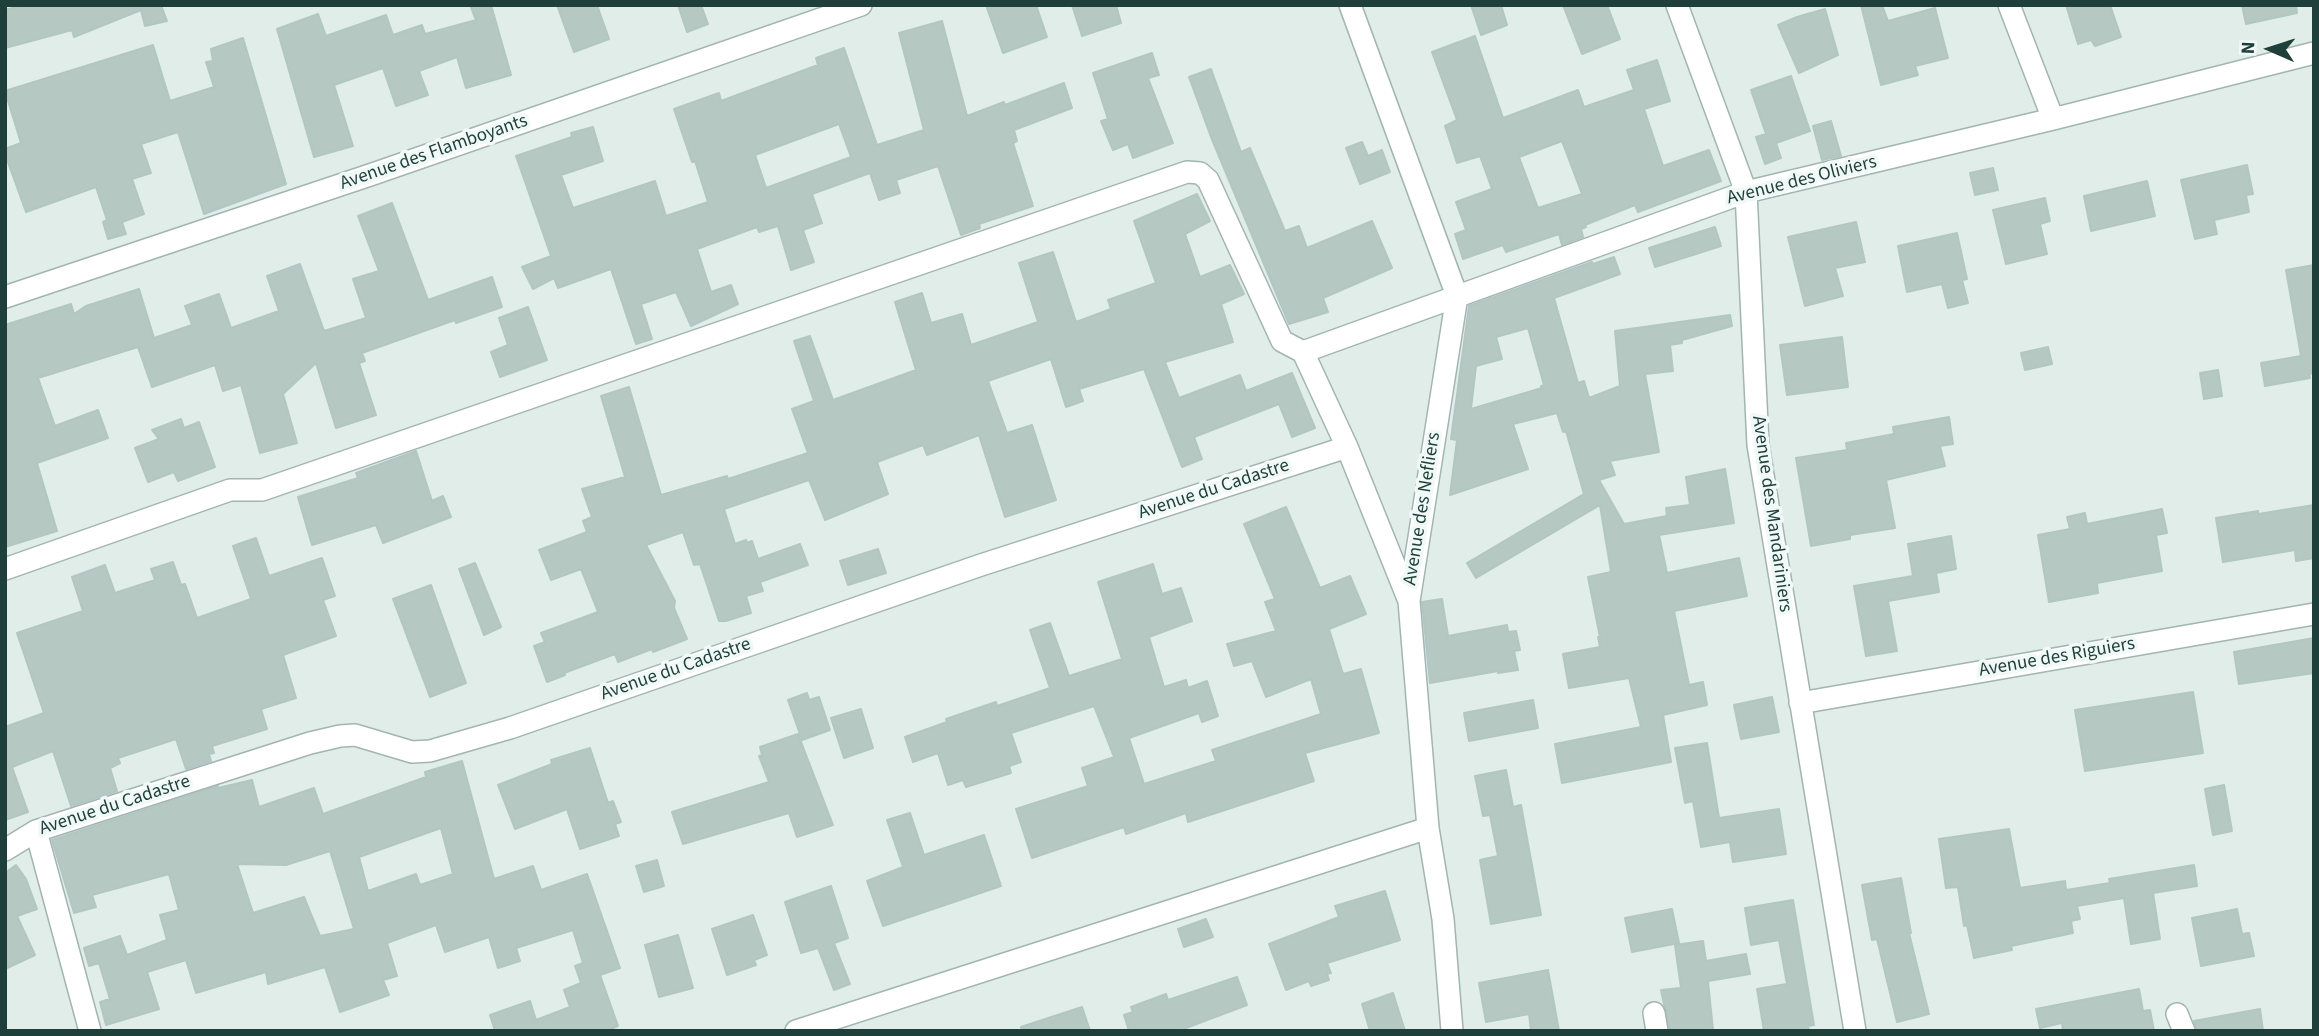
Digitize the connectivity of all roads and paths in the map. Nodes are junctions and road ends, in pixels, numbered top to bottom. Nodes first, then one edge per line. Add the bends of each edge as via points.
1 (861, 5) edge
2 (1350, 5) edge
3 (1677, 5) edge
4 (2009, 5) edge
5 (2314, 53) edge
6 (2053, 119) junction
7 (1746, 192) junction
8 (1457, 296) junction
9 (5, 297) edge
10 (1303, 352) junction
11 (1347, 447) junction
12 (5, 569) edge
13 (1409, 601) junction
14 (2314, 614) edge
15 (1800, 703) junction
16 (1427, 828) junction
17 (36, 831) junction
18 (5, 850) edge
19 (90, 1031) edge
20 (796, 1031) edge
21 (1452, 1031) edge
22 (1855, 1031) edge

1 - 9 street, Avenue des Flamboyants
2 - 8 street, Avenue des Nefliers
3 - 7 street, Avenue des Mandariniers
4 - 6 street
5 - 6 street, Avenue des Oliviers
6 - 7 street, Avenue des Oliviers
7 - 8 street, Avenue des Oliviers
7 - 15 street, Avenue des Mandariniers via 1758,445
8 - 10 street, Avenue des Oliviers
8 - 13 street, Avenue des Nefliers
10 - 11 street
10 - 12 street via 1282,341 1208,180 1200,173 1187,172 262,490 230,490
11 - 13 street
11 - 17 street, Avenue du Cadastre via 443,747 412,752 355,735 340,736
13 - 16 street, Avenue des Nefliers
14 - 15 street, Avenue des Riguiers
15 - 22 street, Avenue des Mandariniers
16 - 20 street
16 - 21 street, Avenue des Nefliers via 1443,919
17 - 18 street, Avenue du Cadastre
17 - 19 street

